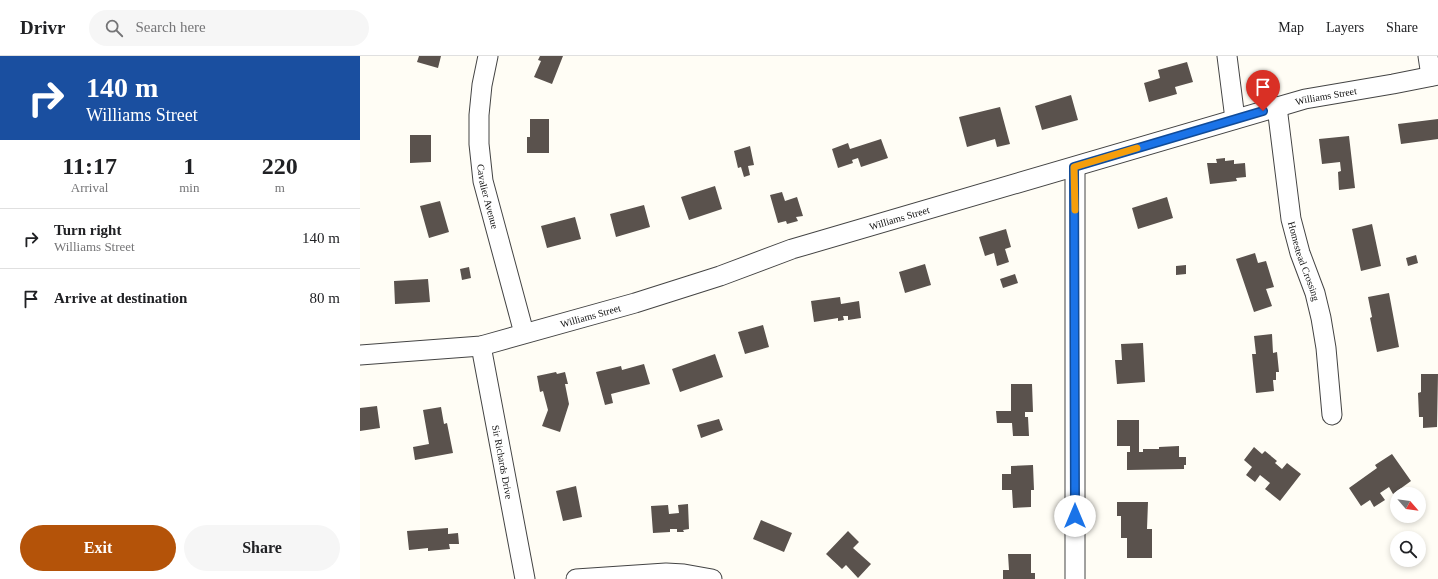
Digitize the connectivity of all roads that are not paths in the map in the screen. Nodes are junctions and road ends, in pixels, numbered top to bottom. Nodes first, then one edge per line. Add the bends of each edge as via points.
1 (488, 56) edge
2 (1227, 56) edge
3 (1428, 56) edge
4 (1434, 75) edge
5 (1276, 107) junction
6 (1235, 119) junction
7 (1074, 167) junction
8 (524, 333) junction
9 (481, 346) junction
10 (360, 355) edge
11 (1332, 415) dead end
12 (525, 579) edge
13 (576, 579) edge
14 (712, 579) edge
15 (1075, 579) edge

1 - 8 street, Cavalier Avenue via 479,115 483,181
2 - 6 street
3 - 4 street
4 - 5 street, Williams Street via 1305,99
5 - 6 street, Williams Street
5 - 11 street, Homestead Crossing via 1291,219 1321,318
6 - 7 street, Williams Street
7 - 8 street, Williams Street via 792,249 636,303
7 - 15 street
8 - 9 street, Williams Street
9 - 10 street, Williams Street
9 - 12 street, Sir Richards Drive
13 - 14 street via 666,573

